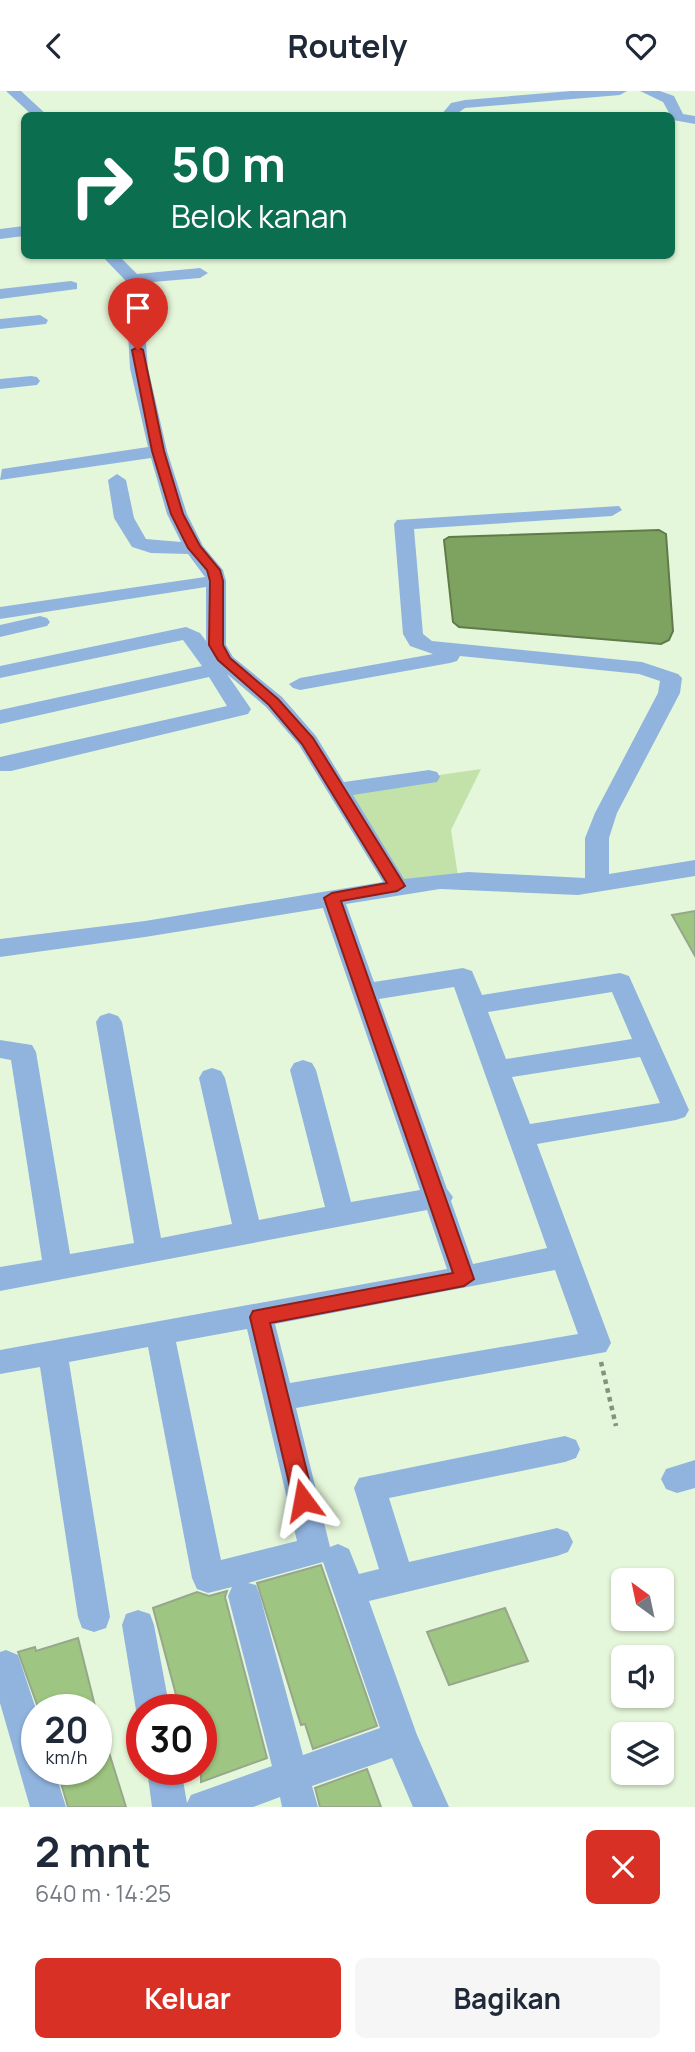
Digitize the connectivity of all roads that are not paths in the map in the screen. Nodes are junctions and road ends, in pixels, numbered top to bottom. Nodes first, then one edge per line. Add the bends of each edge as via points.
1 (13, 91) edge
2 (620, 91) edge
3 (647, 91) edge
4 (37, 112) edge
5 (451, 112) edge
6 (695, 120) edge
7 (21, 231) edge
8 (0, 234) edge
9 (113, 259) edge
10 (200, 273) dead end
11 (133, 279) junction
12 (71, 286) dead end
13 (0, 294) edge
14 (40, 320) dead end
15 (0, 324) edge
16 (0, 363) edge
17 (31, 381) dead end
18 (3, 384) edge
19 (158, 451) junction
20 (2, 475) dead end
21 (117, 480) dead end
22 (612, 510) dead end
23 (194, 548) junction
24 (201, 582) dead end
25 (163, 588) junction
26 (0, 613) edge
27 (0, 631) edge
28 (479, 652) junction
29 (214, 670) junction
30 (0, 672) edge
31 (300, 684) dead end
32 (0, 717) edge
33 (0, 764) edge
34 (429, 777) dead end
35 (340, 790) junction
36 (695, 868) edge
37 (597, 883) junction
38 (397, 886) junction
39 (332, 898) junction
40 (0, 949) edge
41 (364, 992) junction
42 (474, 1005) junction
43 (109, 1022) dead end
44 (648, 1046) junction
45 (0, 1049) edge
46 (303, 1070) dead end
47 (498, 1070) junction
48 (212, 1078) dead end
49 (521, 1136) junction
50 (439, 1197) junction
51 (341, 1216) junction
52 (248, 1233) junction
53 (149, 1250) junction
54 (565, 1256) junction
55 (58, 1269) junction
56 (0, 1279) edge
57 (464, 1279) junction
58 (260, 1317) junction
59 (160, 1334) junction
60 (53, 1353) junction
61 (0, 1362) edge
62 (280, 1398) junction
63 (565, 1449) dead end
64 (557, 1542) dead end
65 (338, 1559) dead end
66 (398, 1580) junction
67 (349, 1591) junction
68 (244, 1596) dead end
69 (94, 1617) dead end
70 (138, 1625) dead end
71 (6, 1666) dead end
72 (150, 1694) edge
73 (9, 1709) edge
74 (401, 1738) junction
75 (166, 1785) edge
76 (295, 1793) edge
77 (48, 1807) edge
78 (170, 1807) edge
79 (203, 1807) edge
80 (431, 1807) edge

1 - 4 street
2 - 5 street via 465,104
3 - 6 street via 669,99 678,117
7 - 8 street
9 - 11 street
10 - 11 street
11 - 19 street via 139,368
12 - 13 street
14 - 15 street
16 - 18 street
17 - 18 street
19 - 20 street
19 - 23 street via 177,514
21 - 23 street via 124,518 139,543
22 - 28 street via 404,524 417,642
23 - 35 street via 213,570 216,581 216,645 224,660 293,722
24 - 25 street
25 - 26 street
25 - 27 street via 136,600
28 - 31 street
28 - 37 street via 642,668 671,678 669,693 601,825 595,859
29 - 30 street via 193,636 186,633
29 - 32 street
29 - 33 street via 240,709
34 - 35 street
35 - 38 street
36 - 37 street
37 - 38 street via 565,886 468,880
38 - 39 street
39 - 40 street
39 - 41 street
41 - 42 street via 463,977
41 - 50 street
42 - 44 street via 620,982
42 - 47 street
43 - 53 street
44 - 47 street
44 - 49 street via 676,1110
45 - 55 street via 23,1052
46 - 51 street
47 - 49 street
48 - 52 street
49 - 54 street
50 - 51 street
50 - 57 street
51 - 52 street
52 - 53 street
53 - 55 street
54 - 57 street
54 - 62 street via 596,1343
55 - 56 street
57 - 58 street
58 - 59 street
58 - 62 street
59 - 60 street
59 - 62 street via 208,1578 315,1551
60 - 61 street
60 - 69 street
63 - 66 street via 370,1488
64 - 66 street
65 - 67 street
66 - 67 street
67 - 74 street
68 - 76 street
70 - 72 street
71 - 73 street
73 - 77 street
74 - 76 street
74 - 80 street
75 - 78 street
76 - 79 street

